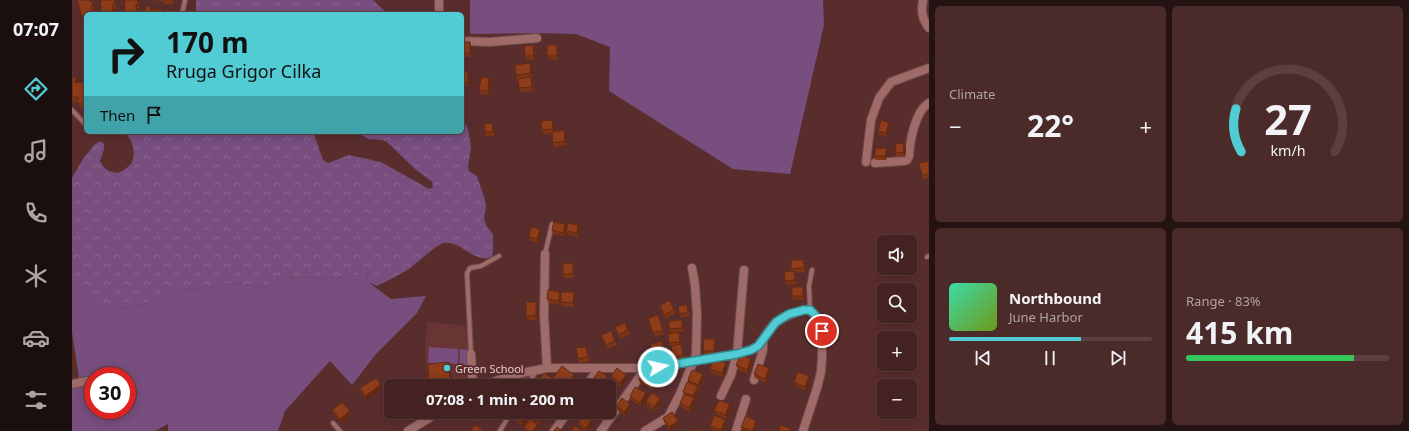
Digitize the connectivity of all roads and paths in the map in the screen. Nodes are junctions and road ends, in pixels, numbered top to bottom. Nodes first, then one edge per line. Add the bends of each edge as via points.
1 (185, 0) edge
2 (439, 0) edge
3 (923, 0) edge
4 (182, 12) edge
5 (439, 12) edge
6 (929, 28) edge
7 (537, 38) dead end
8 (464, 41) edge
9 (929, 68) edge
10 (929, 103) edge
11 (72, 110) edge
12 (84, 123) edge
13 (866, 162) dead end
14 (876, 164) dead end
15 (552, 224) edge
16 (545, 254) joint
17 (499, 256) dead end
18 (692, 268) dead end
19 (744, 270) dead end
20 (812, 270) dead end
21 (810, 310) junction
22 (763, 338) junction
23 (471, 354) joint
24 (737, 354) junction
25 (694, 361) junction
26 (547, 368) junction
27 (599, 368) junction
28 (646, 368) junction
29 (537, 369) junction
30 (473, 379) edge
31 (502, 379) edge
32 (531, 379) edge
33 (591, 379) edge
34 (754, 380) dead end
35 (84, 382) edge
36 (72, 384) edge
37 (721, 396) dead end
38 (746, 400) dead end
39 (428, 419) edge
40 (507, 419) edge
41 (563, 419) edge
42 (333, 423) dead end
43 (340, 431) edge
44 (408, 431) edge
45 (500, 431) edge
46 (554, 431) edge
47 (601, 431) edge
48 (645, 431) edge
49 (736, 431) edge
50 (803, 431) edge

1 - 4 lane
2 - 5 street
3 - 6 street via 923,21
7 - 8 street via 490,42
9 - 13 street via 891,82 878,98 871,120
10 - 14 street via 914,125 910,156 907,160
11 - 12 lane
15 - 16 lane
16 - 26 street via 544,315
17 - 23 lane via 481,266 470,268 467,273
18 - 25 street via 696,286 697,314
19 - 24 street
20 - 21 lane via 809,286
21 - 22 street via 782,318
21 - 50 street via 822,331 822,358 817,388
22 - 24 street via 755,348
22 - 34 street
23 - 30 street
24 - 25 street
24 - 37 street
25 - 28 street
25 - 48 street via 668,417
26 - 27 street
26 - 29 street
27 - 28 street
27 - 33 street
28 - 47 street
29 - 31 street
29 - 32 lane
35 - 36 street
38 - 49 street
39 - 44 street
40 - 45 lane
41 - 46 street
42 - 43 lane

